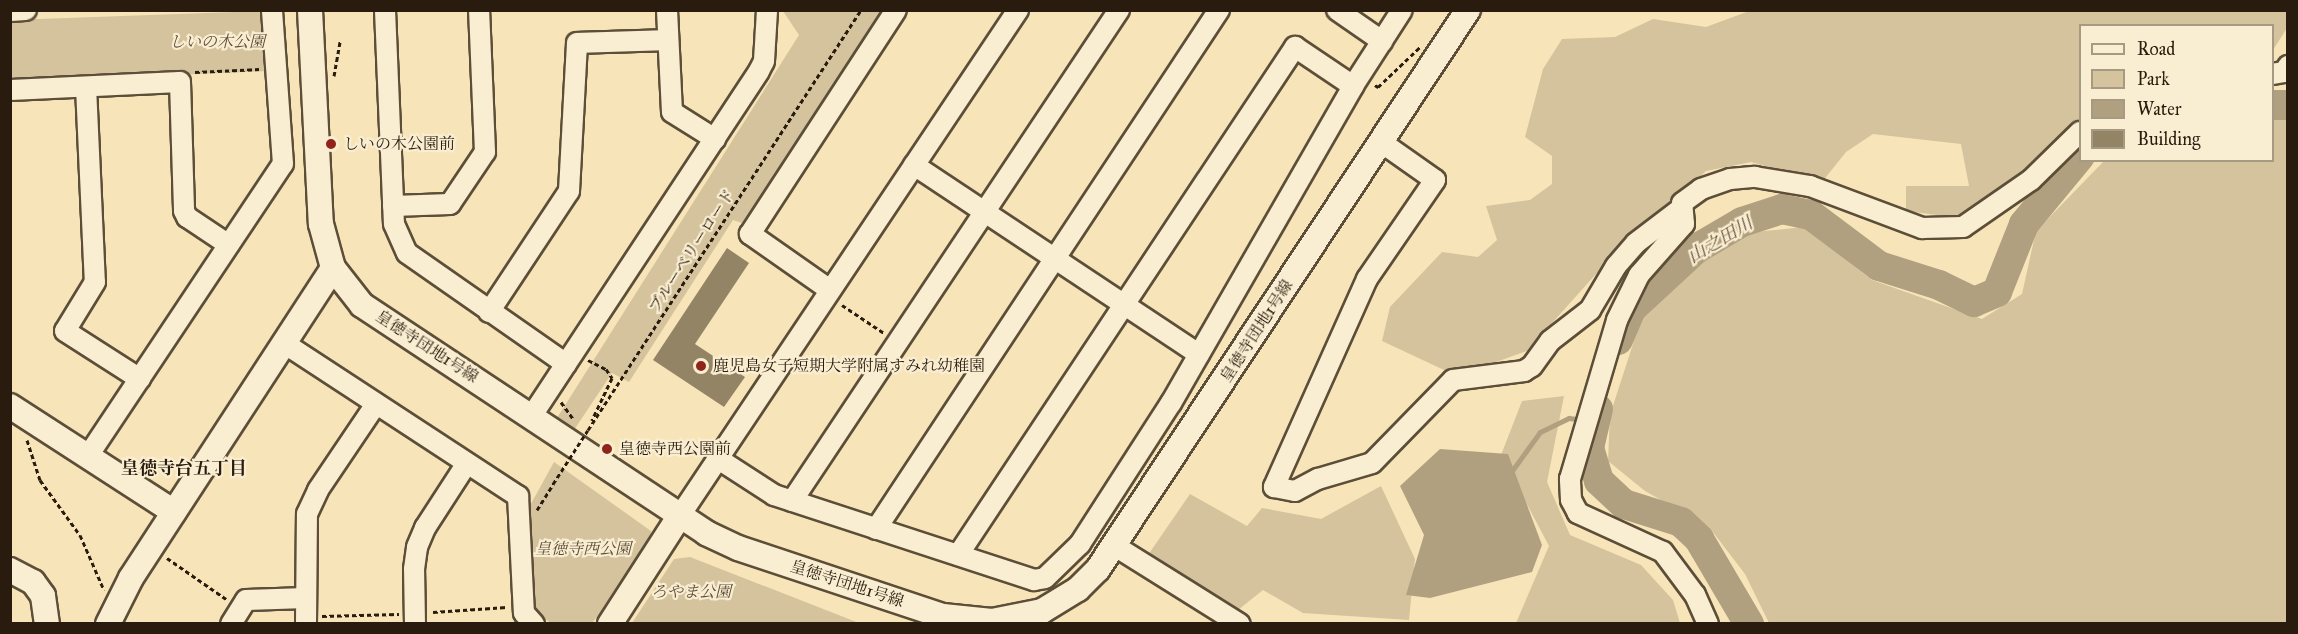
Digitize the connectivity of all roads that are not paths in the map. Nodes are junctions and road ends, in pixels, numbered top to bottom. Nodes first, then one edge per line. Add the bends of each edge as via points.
1 (26, 10) edge
2 (272, 10) edge
3 (310, 10) edge
4 (385, 10) edge
5 (479, 10) edge
6 (667, 10) edge
7 (767, 10) edge
8 (896, 10) edge
9 (1018, 10) edge
10 (1119, 10) edge
11 (1219, 10) edge
12 (1337, 10) edge
13 (1402, 10) edge
14 (1468, 10) edge
15 (10, 11) edge
16 (668, 40) junction
17 (1382, 41) junction
18 (2288, 66) edge
19 (2274, 74) edge
20 (1362, 84) junction
21 (86, 87) junction
22 (10, 90) edge
23 (2079, 133) edge
24 (715, 139) junction
25 (1381, 142) junction
26 (914, 165) junction
27 (393, 206) junction
28 (1682, 208) junction
29 (985, 212) junction
30 (229, 245) junction
31 (1054, 258) junction
32 (333, 268) junction
33 (829, 292) junction
34 (1124, 305) junction
35 (489, 312) junction
36 (284, 343) junction
37 (1199, 354) junction
38 (574, 366) junction
39 (140, 379) junction
40 (376, 404) junction
41 (10, 406) edge
42 (531, 417) junction
43 (88, 456) junction
44 (717, 458) junction
45 (467, 463) junction
46 (792, 501) junction
47 (174, 512) junction
48 (678, 518) junction
49 (876, 529) junction
50 (1115, 546) junction
51 (958, 555) junction
52 (10, 570) edge
53 (306, 613) edge
54 (236, 616) edge
55 (415, 619) edge
56 (47, 624) edge
57 (108, 624) edge
58 (534, 624) edge
59 (610, 624) edge
60 (1240, 624) edge
61 (1708, 624) edge

1 - 15 street
2 - 30 street via 283,164
3 - 32 street, 皇徳寺団地1号線 via 321,224
4 - 27 street
5 - 27 street via 485,152 450,204
6 - 16 street
7 - 24 street via 764,61
8 - 33 street via 750,234
9 - 26 street
10 - 29 street
11 - 31 street
12 - 17 street
13 - 17 street
14 - 25 street, 皇徳寺団地1号線
16 - 24 street via 672,112
16 - 35 street via 577,43 569,191
17 - 20 street
18 - 19 street via 2285,72
20 - 34 street via 1296,47
20 - 37 street
21 - 22 street
21 - 30 street via 180,82 184,211
21 - 39 street via 95,282 65,330
23 - 28 street via 2031,180 1963,227 1922,228 1810,186 1755,177 1730,179 1701,189 1682,203
24 - 38 street
25 - 28 street via 1435,180 1367,279 1274,487 1295,491 1318,479 1372,463 1453,380 1524,371 1532,366 1550,340 1590,310 1616,266 1636,243
25 - 50 street, 皇徳寺団地1号線
26 - 29 street
26 - 33 street
27 - 35 street via 394,225 407,253
28 - 61 street via 1684,224 1639,275 1617,320 1570,479 1571,500 1578,513 1663,552 1695,595
29 - 31 street
29 - 46 street
30 - 39 street
31 - 34 street
31 - 49 street
32 - 36 street
32 - 42 street, 皇徳寺団地1号線 via 362,304
33 - 44 street
34 - 37 street
34 - 51 street
35 - 38 street
36 - 40 street
36 - 47 street
37 - 51 street via 1080,544 1056,569 1034,580
38 - 42 street
39 - 43 street
40 - 45 street
40 - 53 street via 318,490 307,514
41 - 43 street
42 - 48 street, 皇徳寺団地1号線
43 - 47 street
44 - 46 street via 774,495
44 - 48 street
45 - 55 street via 417,547
45 - 58 street via 518,496 524,605
46 - 49 street
47 - 57 street via 131,578
48 - 50 street, 皇徳寺団地1号線 via 738,548 943,616 970,621 1019,618 1042,611 1078,589
48 - 59 street
49 - 51 street
50 - 60 street
52 - 56 street via 33,582 43,596
53 - 54 street via 246,600

